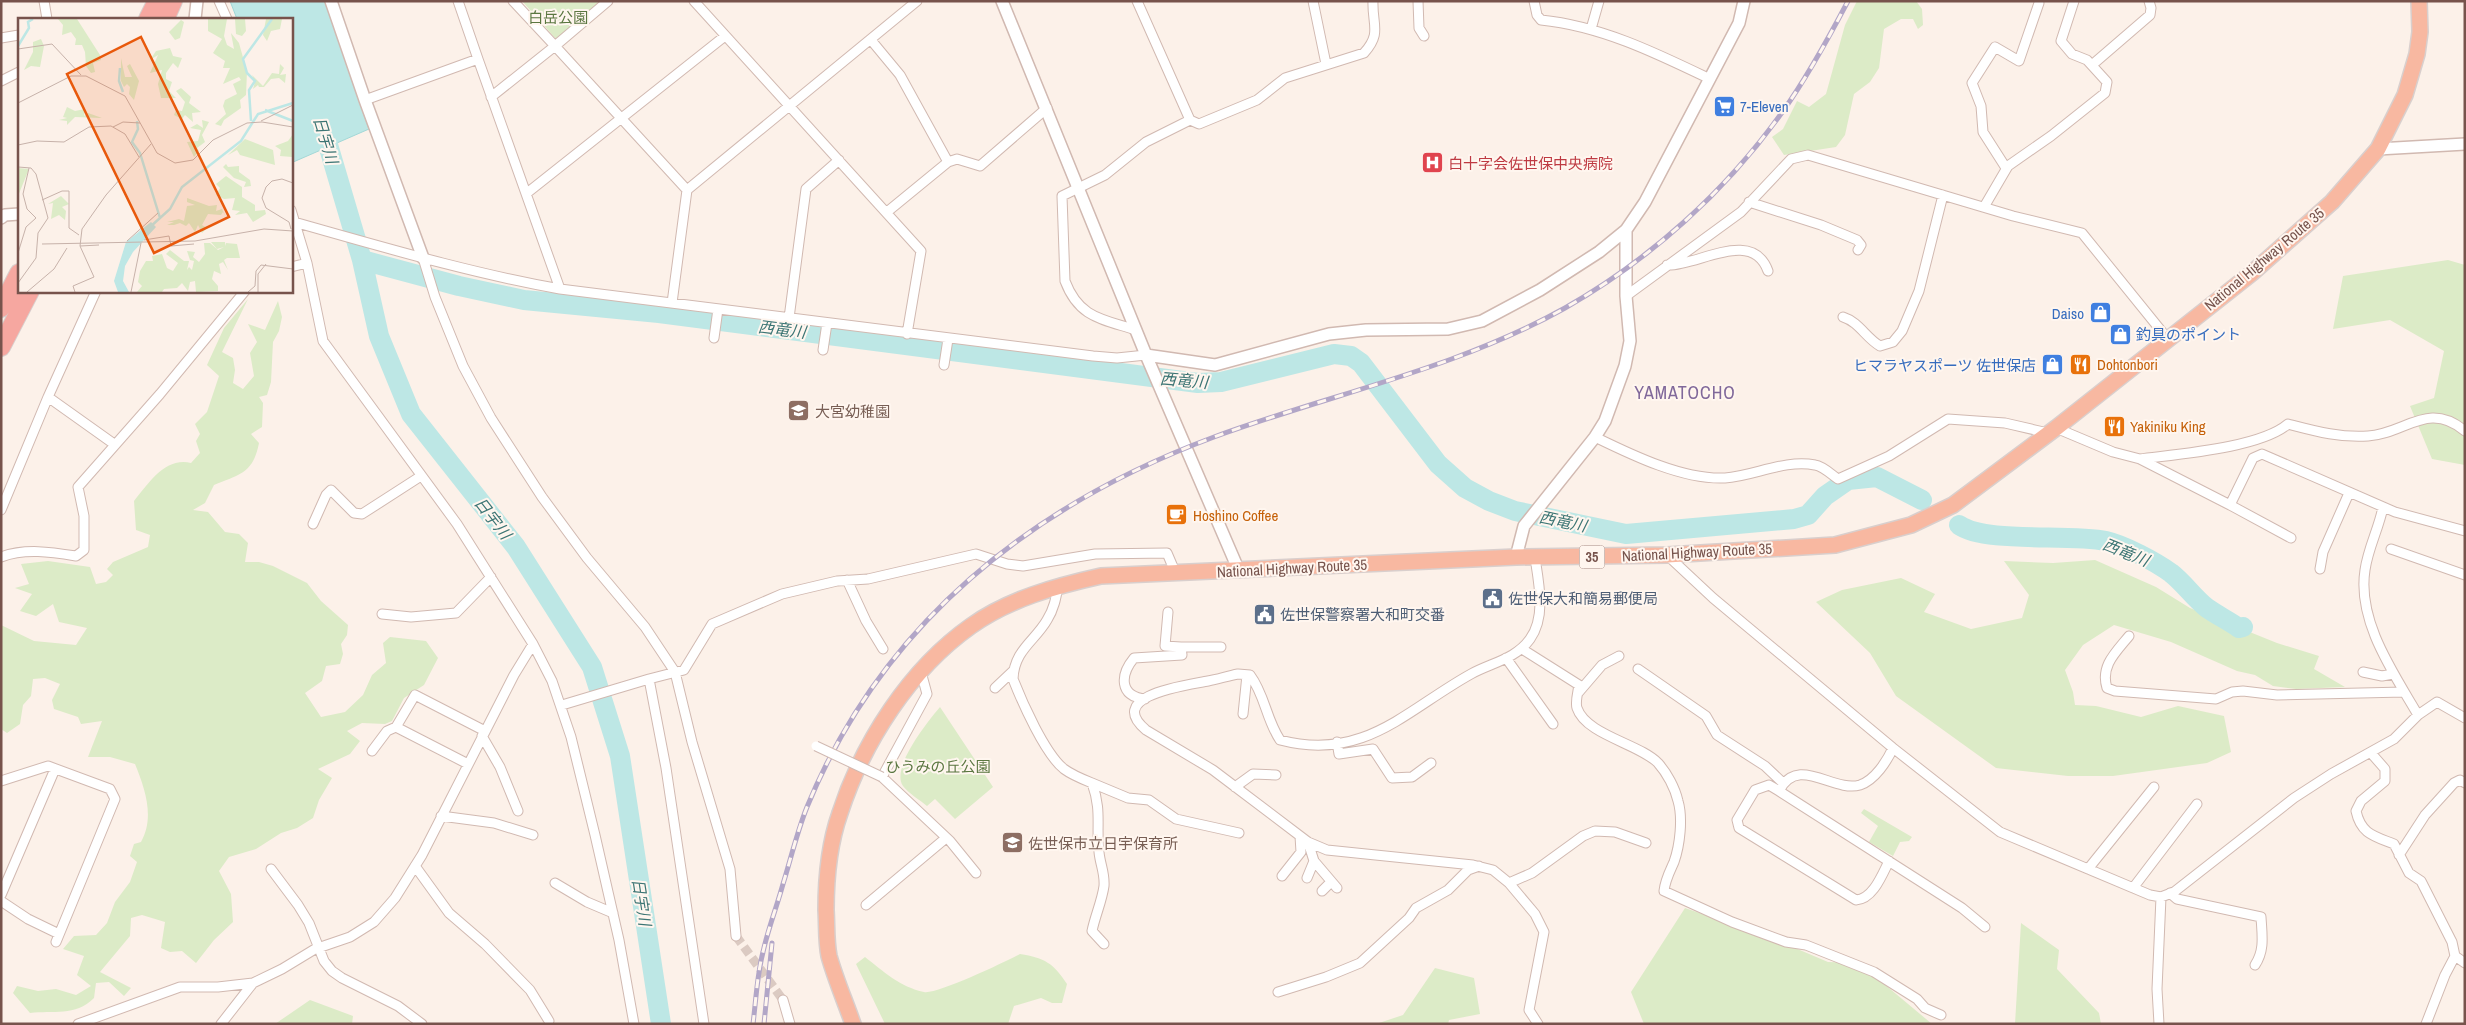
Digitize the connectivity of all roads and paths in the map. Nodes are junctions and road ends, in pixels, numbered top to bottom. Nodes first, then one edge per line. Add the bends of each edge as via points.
1 (44, 1) edge
2 (157, 1) edge
3 (173, 1) edge
4 (197, 1) edge
5 (219, 1) edge
6 (331, 1) edge
7 (458, 1) edge
8 (513, 1) edge
9 (608, 1) edge
10 (694, 1) edge
11 (1002, 1) edge
12 (1137, 1) edge
13 (1313, 1) edge
14 (1373, 1) edge
15 (1418, 1) edge
16 (1534, 1) edge
17 (1598, 1) edge
18 (1744, 1) edge
19 (2074, 1) edge
20 (2149, 1) edge
21 (2419, 1) edge
22 (912, 3) edge
23 (2039, 3) dead end
24 (47, 18) edge
25 (148, 18) edge
26 (165, 18) edge
27 (195, 18) edge
28 (227, 18) edge
29 (1591, 29) junction
30 (18, 35) edge
31 (725, 36) junction
32 (1424, 36) dead end
33 (1, 38) edge
34 (871, 40) junction
35 (555, 46) junction
36 (478, 59) junction
37 (1326, 64) junction
38 (2092, 65) junction
39 (18, 72) edge
40 (1710, 79) junction
41 (1, 81) edge
42 (491, 97) junction
43 (364, 100) junction
44 (791, 106) junction
45 (1046, 108) junction
46 (620, 118) junction
47 (1190, 120) junction
48 (2465, 144) edge
49 (2378, 149) junction
50 (839, 160) junction
51 (948, 162) junction
52 (2006, 168) junction
53 (1078, 188) junction
54 (687, 190) junction
55 (527, 193) junction
56 (1943, 195) junction
57 (1750, 202) junction
58 (1984, 207) junction
59 (292, 212) edge
60 (886, 212) junction
61 (18, 214) edge
62 (3, 216) edge
63 (297, 223) junction
64 (1626, 230) junction
65 (1858, 250) dead end
66 (421, 257) junction
67 (307, 263) junction
68 (1666, 265) junction
69 (292, 267) edge
70 (1768, 271) dead end
71 (18, 275) edge
72 (560, 289) junction
73 (29, 292) edge
74 (96, 292) edge
75 (244, 292) edge
76 (1626, 296) junction
77 (672, 303) junction
78 (1, 308) edge
79 (717, 313) junction
80 (1843, 317) dead end
81 (789, 318) junction
82 (827, 327) junction
83 (1136, 330) junction
84 (908, 334) junction
85 (714, 336) dead end
86 (2167, 338) junction
87 (948, 342) junction
88 (1, 347) edge
89 (824, 349) dead end
90 (1146, 355) junction
91 (944, 364) dead end
92 (48, 397) junction
93 (2052, 431) junction
94 (2465, 432) edge
95 (1595, 437) junction
96 (114, 444) junction
97 (2140, 459) junction
98 (421, 476) junction
99 (2349, 493) junction
100 (2230, 505) junction
101 (2383, 507) junction
102 (1, 510) edge
103 (313, 524) dead end
104 (2465, 531) edge
105 (2291, 538) dead end
106 (2391, 548) dead end
107 (1667, 555) junction
108 (1, 557) edge
109 (1516, 557) junction
110 (1535, 558) junction
111 (2320, 569) dead end
112 (1239, 571) junction
113 (1176, 574) junction
114 (2465, 575) edge
115 (491, 577) junction
116 (848, 580) junction
117 (1058, 586) junction
118 (1168, 612) dead end
119 (382, 614) dead end
120 (2129, 636) dead end
121 (533, 644) junction
122 (1181, 647) junction
123 (1221, 647) dead end
124 (1522, 648) junction
125 (883, 649) dead end
126 (1619, 656) dead end
127 (1506, 658) junction
128 (1638, 669) dead end
129 (1013, 671) junction
130 (675, 672) junction
131 (921, 672) junction
132 (2363, 672) dead end
133 (2394, 674) junction
134 (1247, 675) junction
135 (648, 679) junction
136 (995, 688) dead end
137 (2404, 692) junction
138 (1578, 693) junction
139 (1145, 699) junction
140 (562, 705) junction
141 (1243, 714) dead end
142 (2418, 715) junction
143 (2465, 718) edge
144 (1552, 724) dead end
145 (396, 728) junction
146 (484, 734) junction
147 (1337, 742) junction
148 (816, 746) dead end
149 (1893, 748) junction
150 (372, 751) dead end
151 (2371, 752) junction
152 (1431, 763) dead end
153 (468, 764) junction
154 (55, 769) junction
155 (1276, 775) dead end
156 (882, 777) junction
157 (1, 781) edge
158 (1092, 783) junction
159 (2465, 783) edge
160 (1235, 787) junction
161 (1781, 787) junction
162 (2154, 787) dead end
163 (2197, 804) dead end
164 (518, 811) dead end
165 (442, 816) junction
166 (1239, 833) dead end
167 (534, 834) dead end
168 (1300, 836) junction
169 (946, 838) junction
170 (1308, 842) junction
171 (1646, 843) dead end
172 (2399, 855) junction
173 (1314, 861) junction
174 (1889, 861) junction
175 (415, 866) junction
176 (1480, 866) junction
177 (271, 869) dead end
178 (2088, 869) junction
179 (976, 873) dead end
180 (1282, 876) dead end
181 (1307, 878) dead end
182 (555, 883) dead end
183 (1509, 883) junction
184 (2133, 888) junction
185 (1322, 891) dead end
186 (2170, 893) junction
187 (1, 895) edge
188 (2160, 897) junction
189 (1, 901) edge
190 (866, 905) dead end
191 (613, 913) junction
192 (1985, 927) dead end
193 (736, 936) tunnel mouth
194 (1104, 944) dead end
195 (319, 948) junction
196 (2465, 954) edge
197 (2455, 956) junction
198 (2465, 962) edge
199 (2255, 965) dead end
200 (253, 983) junction
201 (1278, 992) dead end
202 (783, 1000) tunnel mouth
203 (1941, 1015) dead end
204 (549, 1021) dead end
205 (78, 1024) edge
206 (221, 1024) edge
207 (422, 1024) edge
208 (634, 1024) edge
209 (704, 1024) edge
210 (790, 1024) edge
211 (853, 1024) edge
212 (1538, 1024) edge
213 (2159, 1024) edge
214 (2426, 1024) edge

1 - 24 street
2 - 25 highway
3 - 26 highway
4 - 27 street
5 - 28 street
6 - 43 street
7 - 36 street
8 - 35 street
9 - 35 street
10 - 31 street
11 - 45 street
12 - 47 street
13 - 37 street
14 - 37 street via 1374,42 1364,52
15 - 32 street via 1419,28
16 - 29 street via 1542,20
17 - 29 street
18 - 40 street via 1739,22
19 - 38 street via 2061,41 2072,54
20 - 38 street via 2150,15
21 - 49 highway, National Highway Route 35 / 35 via 2417,54 2405,95
22 - 34 street
23 - 52 street via 2019,61 1996,47 1972,83 1981,106 1983,132
29 - 40 street
30 - 33 street
31 - 44 street
31 - 46 street
34 - 44 street
34 - 51 street via 900,75
35 - 42 street
35 - 46 street
36 - 42 street
36 - 43 street
37 - 47 street via 1285,78 1257,100 1199,124
38 - 52 street via 2107,82 2105,93
39 - 41 street
40 - 64 street via 1645,202
42 - 55 street
43 - 66 street
44 - 50 street
44 - 54 street
45 - 51 street via 980,166 957,160
45 - 53 street
46 - 54 street
46 - 55 street
47 - 53 street via 1146,142 1105,175
48 - 49 street
49 - 86 highway, National Highway Route 35 / 35 via 2332,202 2252,273
50 - 60 street
50 - 81 street via 806,189
51 - 60 street
52 - 58 street
53 - 83 street
53 - 83 street via 1062,196 1066,281 1070,293 1089,315
54 - 77 street
55 - 72 street
56 - 57 street via 1808,155 1791,159
56 - 58 street
56 - 80 street via 1919,291 1902,331 1893,342 1880,346 1853,320
57 - 65 street via 1857,240 1861,245
57 - 68 street via 1741,212
58 - 86 street via 2082,233
59 - 63 street
60 - 84 street via 921,251
61 - 62 street
63 - 66 street
63 - 67 street
64 - 76 street
64 - 90 street via 1599,252 1540,290 1482,321 1448,329 1329,334 1215,365
66 - 72 street
66 - 130 street via 463,366 492,418 548,505 645,627
67 - 69 street
67 - 98 street via 323,341
68 - 70 street via 1676,266 1728,250 1741,250 1765,263
68 - 76 street
71 - 78 highway
72 - 77 street
73 - 88 highway
74 - 92 street
75 - 96 street
76 - 95 street via 1630,341 1625,366 1605,421
77 - 79 street
79 - 81 street
79 - 85 street
81 - 82 street
82 - 84 street
82 - 89 street
83 - 90 street
84 - 87 street
86 - 93 highway, National Highway Route 35 / 35
87 - 90 street via 1117,358
87 - 91 street
90 - 112 street
92 - 96 street
92 - 102 street
93 - 95 street via 2005,423 1948,419 1889,456 1838,479 1816,465 1773,467 1725,478 1677,472
93 - 97 street
93 - 107 highway, National Highway Route 35 / 35 via 1952,505 1911,525 1835,544
94 - 97 street via 2434,417 2370,436 2343,437 2288,424 2279,432 2259,438
95 - 109 street via 1524,526
96 - 108 street via 78,486 84,516 84,550 76,556 50,552 12,553
97 - 100 street
98 - 103 street via 362,514 354,513 331,490 326,494
98 - 115 street
99 - 100 street via 2262,454 2253,458
99 - 101 street
99 - 111 street via 2323,552
100 - 105 street
101 - 104 street
101 - 133 street via 2365,568 2363,594 2370,619
106 - 114 street
107 - 110 highway, National Highway Route 35 / 35
107 - 149 street via 1699,587
109 - 110 highway, National Highway Route 35 / 35
109 - 112 highway, National Highway Route 35 / 35
110 - 124 street via 1539,622 1531,639
112 - 113 highway, National Highway Route 35 / 35
113 - 116 street via 1167,553 1095,554 1023,566 976,554 868,579
113 - 117 highway, National Highway Route 35 / 35 via 1101,576
115 - 119 street via 456,613 411,617
115 - 121 street
116 - 125 street
116 - 130 street via 782,594 728,615 712,624 684,670
117 - 129 street via 1048,620 1025,645
117 - 131 highway, National Highway Route 35 / 35 via 1010,604 972,625 942,648
118 - 122 street via 1165,646
120 - 137 street via 2105,670 2107,688 2115,691 2216,699 2243,691 2276,695
121 - 140 street
121 - 146 street
122 - 123 street
122 - 139 street via 1182,655 1134,658 1129,665 1124,673 1129,694
124 - 127 street
124 - 138 street via 1579,685
126 - 138 street via 1602,665
127 - 144 street
127 - 147 street via 1470,674 1375,734
128 - 161 street via 1706,716 1717,735 1766,766
129 - 136 street
129 - 158 street via 1020,696 1055,759 1064,769
130 - 135 street
130 - 193 street via 730,869
131 - 156 street via 927,694
131 - 211 highway, National Highway Route 35 / 35 via 887,716 857,770 839,814 826,876 829,956
132 - 133 street via 2382,676
133 - 137 street
134 - 139 street via 1169,687
134 - 141 street
134 - 147 street via 1258,686 1269,721 1280,740 1308,744
135 - 140 street
135 - 209 street via 666,768
137 - 142 street
138 - 203 street via 1576,706 1580,715 1607,734 1646,754 1658,763 1671,782 1678,801 1680,822 1674,860 1664,891 1732,922 1786,942 1806,945 1874,972 1917,999 1925,1008
139 - 160 street via 1136,710 1138,724 1214,770
140 - 191 street
142 - 143 street via 2437,702
142 - 151 street via 2394,739
145 - 146 street via 415,695
145 - 150 street via 387,730
145 - 153 street
146 - 153 street
146 - 164 street
147 - 152 street via 1339,754 1373,749 1392,778 1412,777
148 - 156 street, bridge
149 - 161 street via 1881,767 1861,784 1844,784 1805,774
149 - 178 street via 2000,832
151 - 172 street via 2385,769 2384,781 2361,801 2356,811 2359,824 2370,834 2394,844
151 - 186 street via 2294,798
153 - 165 street
154 - 157 street via 48,766
154 - 187 street
154 - 189 street via 110,789 115,799 58,938
155 - 160 street via 1254,774
156 - 169 street
158 - 166 street via 1128,798 1149,800 1176,819
158 - 194 street via 1099,811 1099,853 1104,873 1092,931
159 - 172 street via 2460,780 2454,783 2425,815
160 - 168 street
161 - 174 street
161 - 174 street via 1769,785 1755,790 1736,820 1739,828 1856,900 1870,894
162 - 178 street
163 - 184 street
165 - 167 street via 494,823
165 - 175 street
168 - 170 street
168 - 180 street via 1301,852
169 - 179 street
169 - 190 street
170 - 173 street
170 - 176 street via 1327,850
171 - 183 street via 1615,832 1595,831 1532,873
172 - 197 street via 2409,873 2421,881 2452,942
173 - 181 street
173 - 185 street via 1334,885
174 - 192 street via 1962,908
175 - 195 street via 395,898 374,922 350,937
175 - 204 street via 449,913 530,990
176 - 183 street via 1493,870
176 - 201 street via 1468,870 1448,890 1416,908 1360,963
177 - 195 street via 302,911
178 - 184 street
182 - 191 street
183 - 212 street via 1535,914 1544,932 1529,1010
184 - 188 street
186 - 188 street
186 - 199 street via 2177,899 2261,917 2263,947
188 - 213 street
191 - 208 street
195 - 200 street
195 - 207 street via 324,961 337,975 398,1006
196 - 197 street
197 - 198 street
197 - 214 street
200 - 205 street via 180,987
200 - 206 street
202 - 210 street

